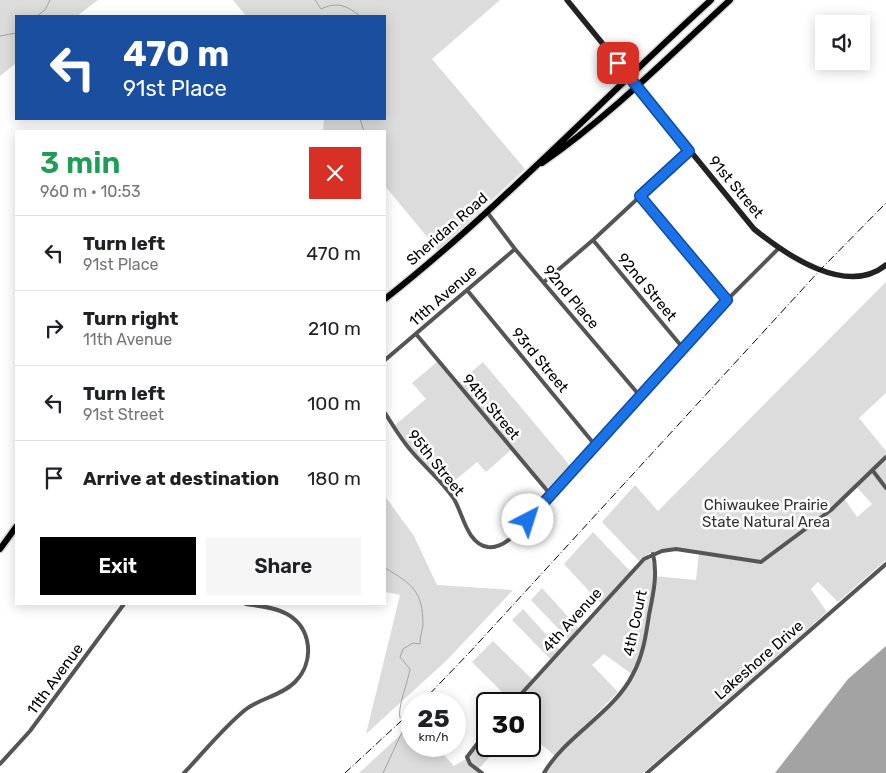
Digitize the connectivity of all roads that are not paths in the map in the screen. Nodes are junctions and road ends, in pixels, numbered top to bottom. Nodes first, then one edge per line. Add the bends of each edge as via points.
1 (567, 0) edge
2 (711, 0) edge
3 (730, 0) edge
4 (628, 76) junction
5 (637, 86) junction
6 (689, 151) junction
7 (525, 175) junction
8 (640, 196) junction
9 (487, 212) junction
10 (593, 240) junction
11 (515, 249) junction
12 (778, 249) junction
13 (886, 265) edge
14 (544, 282) junction
15 (467, 290) junction
16 (386, 298) edge
17 (727, 300) junction
18 (416, 334) junction
19 (683, 348) junction
20 (386, 359) edge
21 (640, 396) junction
22 (386, 413) edge
23 (595, 445) junction
24 (886, 457) edge
25 (873, 471) junction
26 (886, 488) edge
27 (550, 494) junction
28 (15, 528) edge
29 (0, 549) edge
30 (653, 554) junction
31 (886, 564) edge
32 (123, 605) edge
33 (250, 605) edge
34 (523, 692) edge
35 (476, 743) edge
36 (0, 764) edge
37 (184, 773) edge
38 (482, 773) edge
39 (544, 773) edge
40 (647, 773) edge

1 - 4 street, 91st Street
2 - 4 main road, Sheridan Road
3 - 5 main road, Sheridan Road
4 - 5 street, 91st Street
4 - 7 main road, Sheridan Road
5 - 6 street, 91st Street
5 - 7 main road, Sheridan Road via 571,143
6 - 8 street
6 - 12 street, 91st Street via 754,229
7 - 9 main road, Sheridan Road
8 - 10 street
8 - 17 street
9 - 11 street, 92nd Place
9 - 16 main road, Sheridan Road
10 - 14 street
10 - 19 street, 92nd Street
11 - 14 street, 92nd Place
11 - 15 street, 11th Avenue
12 - 13 street, 91st Street via 837,275 865,276
12 - 17 street
14 - 21 street, 92nd Place
15 - 18 street, 11th Avenue
15 - 23 street, 93rd Street
17 - 19 street
18 - 20 street, 11th Avenue
18 - 27 street, 94th Street
19 - 21 street
21 - 23 street
22 - 27 street, 95th Street via 413,453 450,493 472,538 480,544 490,547 512,537
23 - 27 street
24 - 25 street
25 - 26 street
25 - 30 street via 831,510 761,562 676,549
28 - 29 main road
30 - 34 street, 4th Avenue via 630,572
30 - 39 street, 4th Court via 655,580 643,648 633,675 555,756
31 - 40 street, Lakeshore Drive
32 - 36 street, 11th Avenue via 30,731
33 - 37 street via 286,613 295,620 306,637 309,654 295,682 247,708
35 - 38 street via 469,751 467,761

